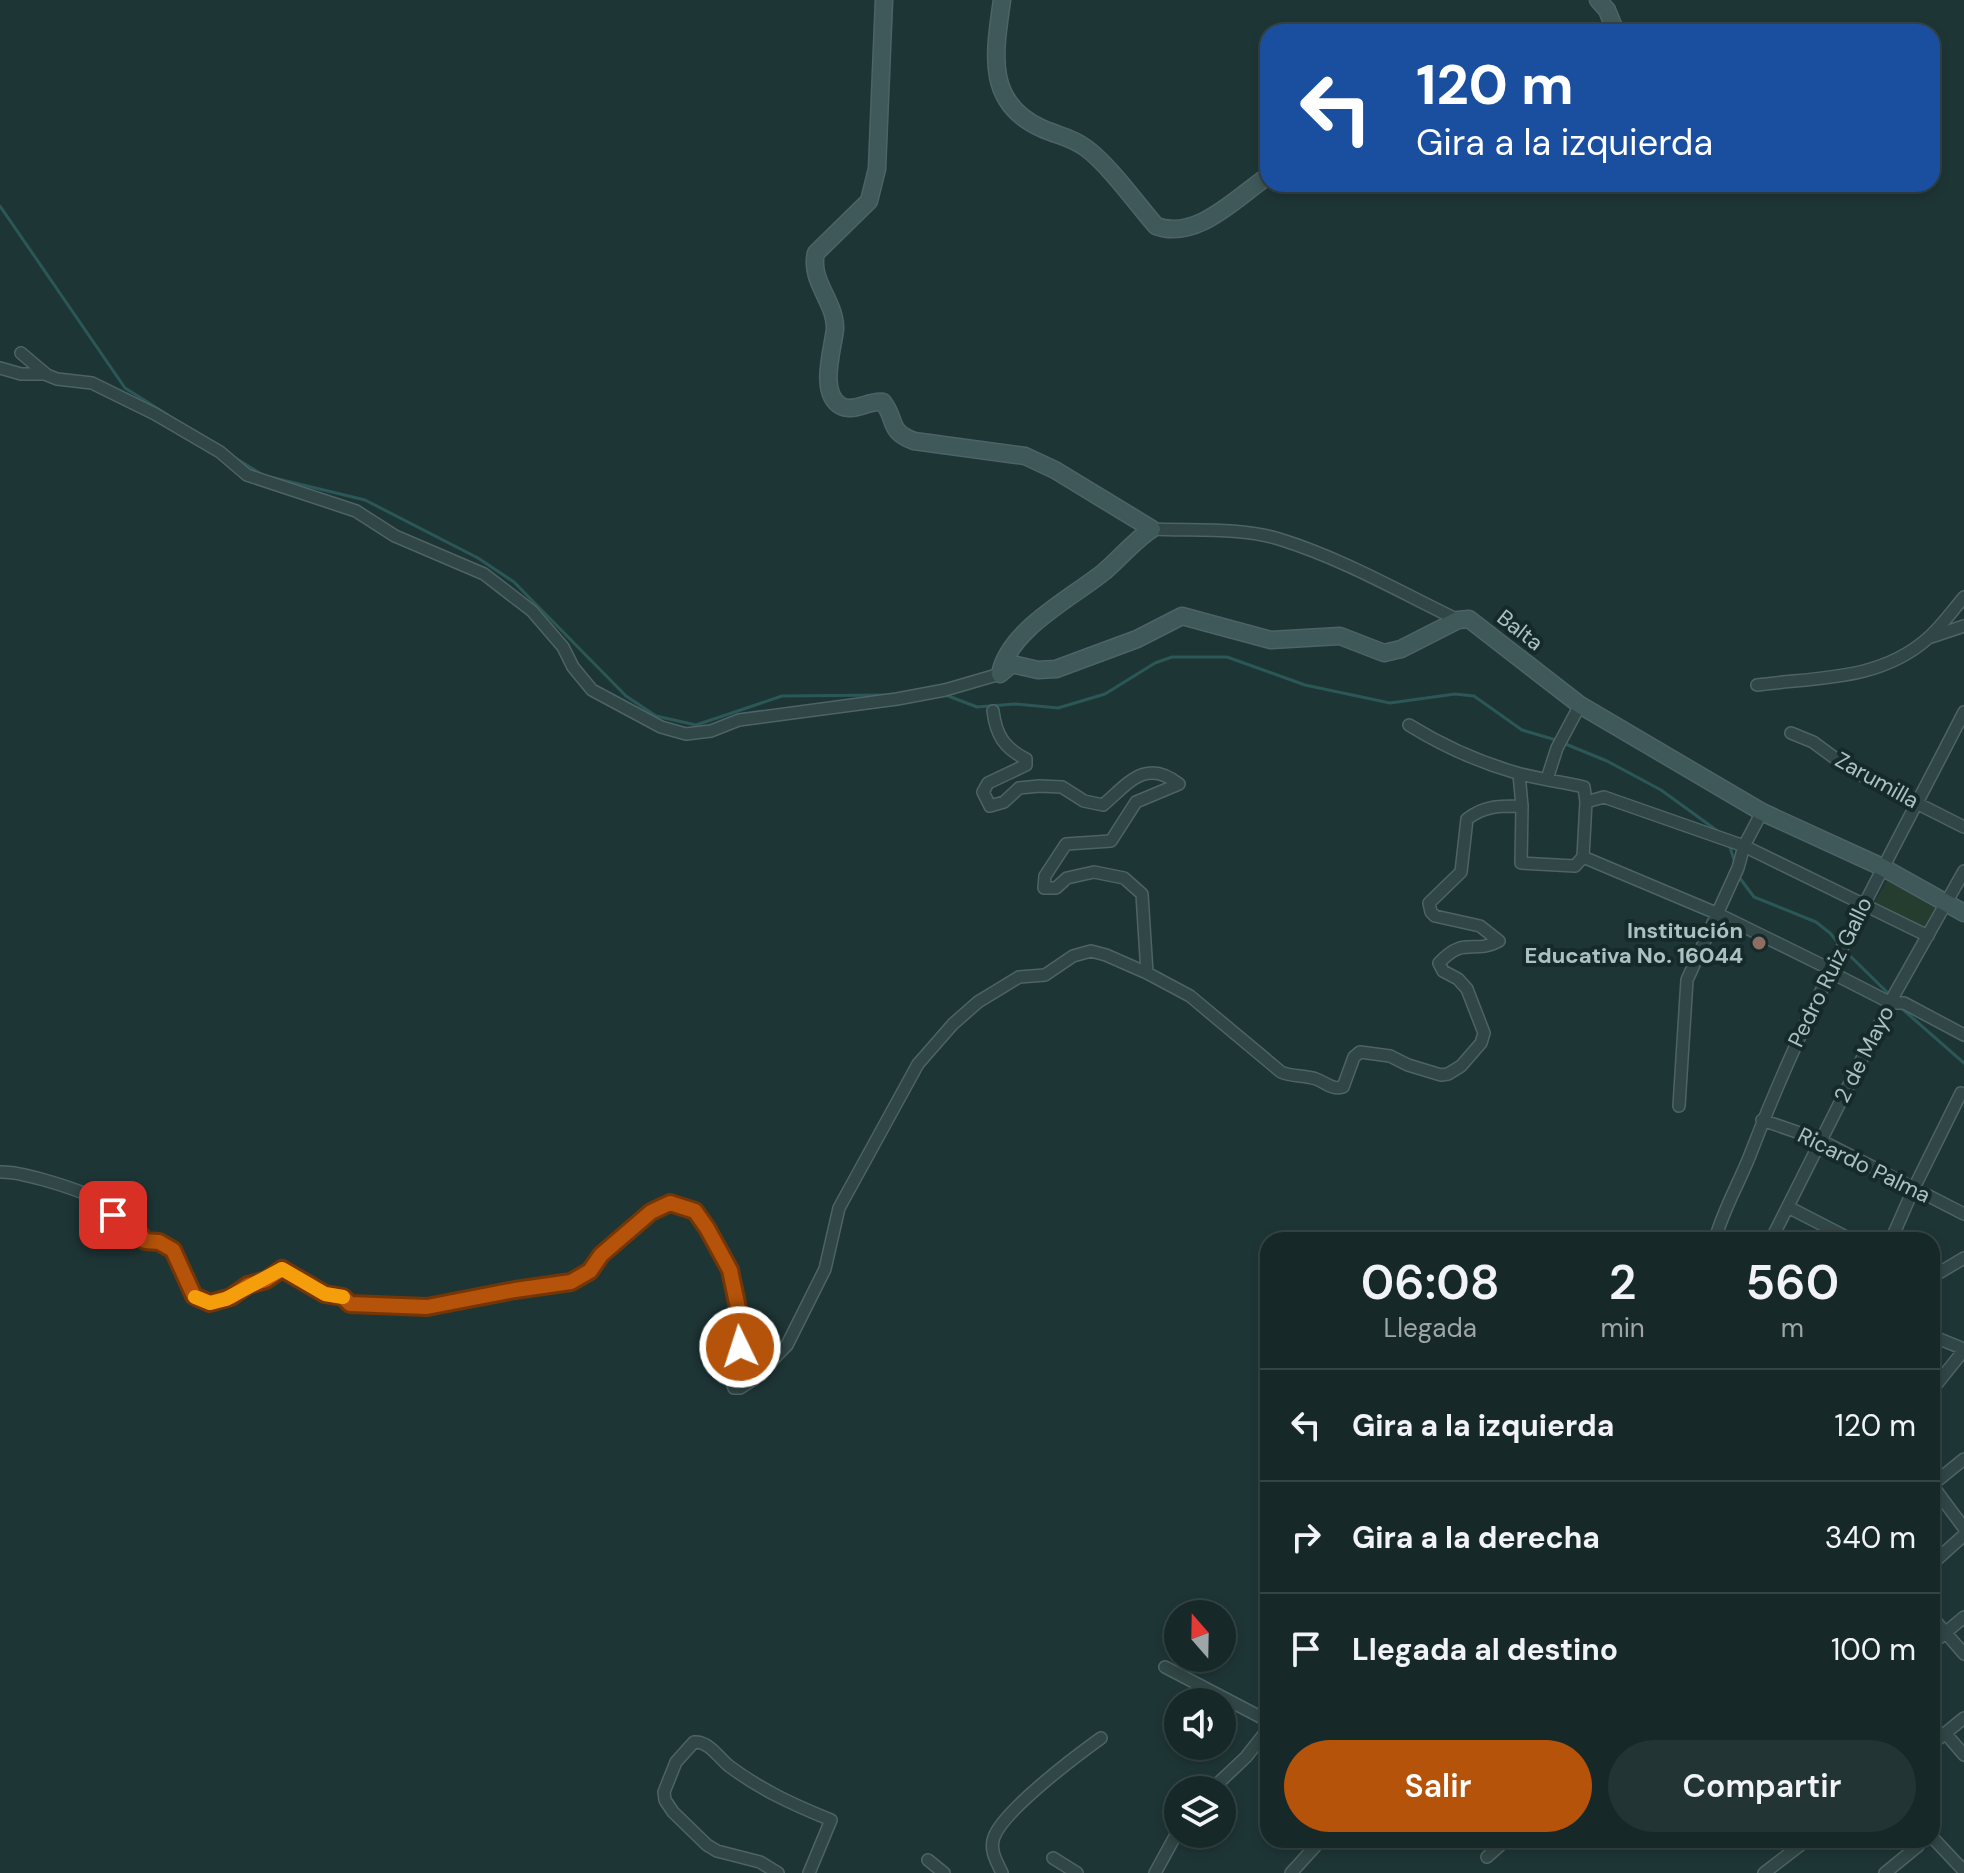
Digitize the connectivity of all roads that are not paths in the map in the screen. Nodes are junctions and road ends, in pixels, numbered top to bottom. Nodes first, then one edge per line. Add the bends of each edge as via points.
1 (884, 0) edge
2 (1002, 0) edge
3 (1598, 0) edge
4 (1613, 24) edge
5 (1260, 181) edge
6 (21, 353) dead end
7 (0, 368) edge
8 (46, 374) junction
9 (1152, 529) junction
10 (1964, 597) edge
11 (1458, 620) junction
12 (1964, 626) edge
13 (1928, 639) junction
14 (1006, 669) junction
15 (1757, 685) dead end
16 (1580, 705) junction
17 (993, 711) dead end
18 (1964, 712) edge
19 (1409, 725) dead end
20 (1791, 733) dead end
21 (1519, 774) junction
22 (1547, 779) junction
23 (1586, 802) junction
24 (1918, 802) junction
25 (1522, 806) junction
26 (1762, 812) junction
27 (1964, 827) edge
28 (1744, 846) junction
29 (1583, 857) junction
30 (1882, 867) junction
31 (1964, 871) edge
32 (1863, 903) junction
33 (1945, 903) junction
34 (1716, 913) junction
35 (1964, 913) edge
36 (1928, 936) junction
37 (1832, 970) junction
38 (1147, 973) junction
39 (1893, 1002) junction
40 (1964, 1035) edge
41 (1961, 1093) dead end
42 (1679, 1106) dead end
43 (1762, 1120) junction
44 (1820, 1140) junction
45 (0, 1172) edge
46 (1913, 1190) junction
47 (1788, 1207) junction
48 (1964, 1214) edge
49 (1718, 1232) edge
50 (1775, 1232) edge
51 (1836, 1232) edge
52 (1895, 1232) edge
53 (1964, 1258) edge
54 (1940, 1272) edge
55 (1940, 1340) edge
56 (1964, 1350) edge
57 (1940, 1380) edge
58 (1964, 1459) edge
59 (1940, 1478) edge
60 (1940, 1496) edge
61 (1964, 1528) edge
62 (1964, 1535) edge
63 (1940, 1557) edge
64 (1964, 1617) edge
65 (1940, 1626) edge
66 (1946, 1633) junction
67 (1940, 1638) edge
68 (1964, 1654) edge
69 (1175, 1672) edge
70 (1260, 1717) edge
71 (1964, 1718) edge
72 (1946, 1734) junction
73 (1101, 1738) dead end
74 (1940, 1738) edge
75 (1260, 1739) edge
76 (1964, 1755) edge
77 (1226, 1776) edge
78 (1940, 1846) edge
79 (1169, 1848) edge
80 (1314, 1848) edge
81 (1497, 1848) edge
82 (1797, 1848) edge
83 (1913, 1848) edge
84 (1487, 1857) dead end
85 (1053, 1858) dead end
86 (928, 1860) dead end
87 (1964, 1871) edge
88 (778, 1873) edge
89 (809, 1873) edge
90 (944, 1873) edge
91 (1002, 1873) edge
92 (1077, 1873) edge
93 (1155, 1873) edge
94 (1291, 1873) edge
95 (1764, 1873) edge
96 (1885, 1873) edge

1 - 9 street via 877,169 869,201 814,261 834,314 828,371 833,399 852,408 883,402 895,430 914,441 1025,456
2 - 5 street via 994,47 1003,94 1020,117 1090,151 1156,226 1180,230 1195,225
3 - 4 street
6 - 8 street
7 - 8 street
8 - 14 street via 92,383 220,452 247,475 356,511 395,536 484,574 532,611 592,690 661,727 686,734 711,731 739,720 945,690
9 - 11 street via 1279,539
9 - 14 street via 1040,618 1008,653
10 - 13 street
11 - 14 street via 1384,653 1340,636 1271,640 1182,616 1056,669
11 - 16 street, Balta via 1469,619
12 - 13 street
13 - 15 street via 1898,659 1853,676
16 - 22 street
16 - 26 street, Balta
17 - 38 street via 1004,744 1026,759 1026,765 988,783 983,792 990,806 1019,788 1039,786 1062,787 1103,805 1128,780 1146,772 1179,784 1136,802 1111,841 1066,844 1045,876 1044,888 1056,888 1067,878 1094,872 1124,878 1142,894
18 - 24 street, Pedro Ruiz Gallo
19 - 21 street via 1443,746
20 - 24 street, Zarumilla
21 - 22 street
21 - 25 street
22 - 23 street via 1584,787
23 - 28 street via 1604,797
23 - 29 street
24 - 27 street, Zarumilla
24 - 30 street, Pedro Ruiz Gallo
25 - 29 street via 1521,863 1575,866
25 - 38 street via 1494,805 1467,819 1461,872 1429,903 1435,916 1480,926 1499,941 1488,947 1458,948 1439,963 1467,989 1484,1033 1461,1066 1448,1074 1360,1052 1339,1089 1292,1077 1190,996
26 - 28 street
26 - 30 street, Balta
28 - 32 street
28 - 34 street
29 - 34 street
30 - 32 street, Pedro Ruiz Gallo
30 - 33 street, Balta
31 - 33 street, 2 de Mayo
32 - 36 street
32 - 37 street, Pedro Ruiz Gallo
33 - 35 street, Balta
33 - 36 street, 2 de Mayo
34 - 37 street
34 - 42 street via 1687,980
36 - 39 street, 2 de Mayo
37 - 39 street
37 - 43 street, Pedro Ruiz Gallo
38 - 45 street via 1091,951 1045,975 1019,977 953,1024 918,1064 839,1208 825,1269 787,1345 740,1388 732,1382 742,1327 730,1270 695,1211 670,1203 630,1229 580,1279 560,1285 427,1307 396,1307 350,1304 282,1269 210,1303 194,1296 173,1250 145,1241 88,1195 21,1173
39 - 40 street
39 - 44 street, 2 de Mayo
41 - 46 street
43 - 44 street, Ricardo Palma
43 - 49 street, Pedro Ruiz Gallo
44 - 46 street, Ricardo Palma
44 - 47 street, 2 de Mayo
46 - 48 street, Ricardo Palma
46 - 52 street
47 - 50 street, 2 de Mayo
47 - 51 street
53 - 54 street
55 - 56 street
56 - 57 street
58 - 59 street
60 - 61 street
62 - 63 street
64 - 66 street
65 - 66 street
66 - 67 street
66 - 68 street
69 - 70 street
71 - 72 street
72 - 74 street
72 - 76 street
73 - 91 street via 1072,1758 999,1829 993,1855
75 - 77 street
78 - 87 street
79 - 93 street
80 - 94 street
81 - 84 street
82 - 95 street
83 - 96 street
85 - 92 street
86 - 90 street
88 - 89 street via 707,1845 665,1800 676,1762 694,1742 703,1742 779,1799 831,1820

